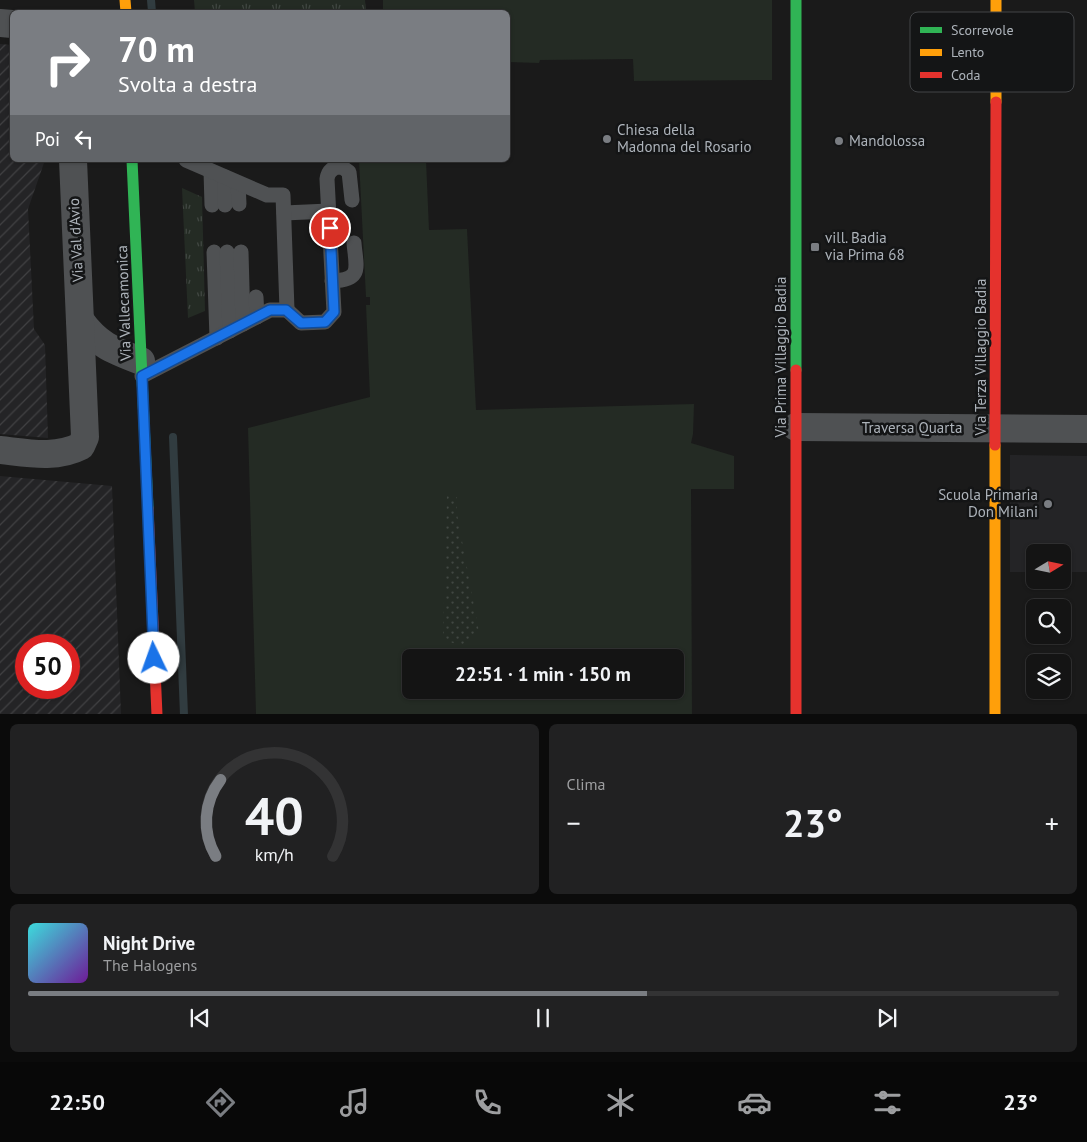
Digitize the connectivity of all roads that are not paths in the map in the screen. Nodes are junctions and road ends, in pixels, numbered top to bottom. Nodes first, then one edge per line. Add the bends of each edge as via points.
1 (796, 0) edge
2 (996, 92) edge
3 (72, 162) edge
4 (132, 162) edge
5 (189, 162) edge
6 (352, 200) dead end
7 (329, 211) junction
8 (284, 213) junction
9 (354, 243) dead end
10 (332, 281) junction
11 (286, 310) junction
12 (249, 316) junction
13 (80, 320) junction
14 (141, 368) junction
15 (796, 427) junction
16 (996, 428) junction
17 (1087, 429) edge
18 (0, 450) edge
19 (156, 714) edge
20 (796, 714) edge
21 (995, 714) edge

1 - 15 street, Via Prima Villaggio Badia
2 - 16 street, Via Terza Villaggio Badia
3 - 13 street, Via Val d'Avio
4 - 14 street, Via Vallecamonica
5 - 8 lane via 239,194 283,194
6 - 7 lane via 351,175 339,166 333,168 327,176
7 - 8 lane
7 - 10 lane
8 - 11 lane
9 - 10 lane via 354,274 347,280
10 - 11 lane via 334,312 325,322 301,323
11 - 12 lane
12 - 12 lane via 227,252
12 - 14 lane
13 - 14 street via 88,332
13 - 18 street, Via Val d'Avio via 85,437 81,446 54,455
14 - 19 street, Via Vallecamonica
15 - 16 street, Traversa Quarta
15 - 20 street, Via Prima Villaggio Badia
16 - 17 street, Traversa Quarta
16 - 21 street, Via Terza Villaggio Badia

